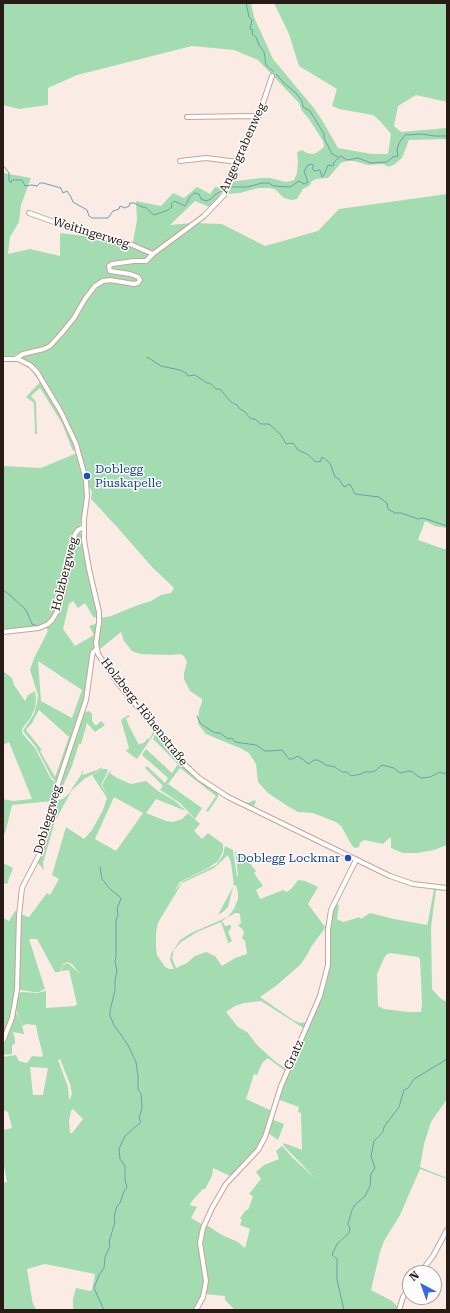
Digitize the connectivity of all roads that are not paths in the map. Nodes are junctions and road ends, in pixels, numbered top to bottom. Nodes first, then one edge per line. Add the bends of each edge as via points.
1 (272, 76) dead end
2 (187, 118) dead end
3 (258, 118) junction
4 (180, 161) dead end
5 (238, 162) junction
6 (30, 213) dead end
7 (153, 254) junction
8 (15, 358) junction
9 (3, 359) edge
10 (84, 528) junction
11 (3, 632) edge
12 (97, 649) junction
13 (356, 860) junction
14 (447, 888) edge
15 (3, 1041) edge
16 (447, 1230) edge
17 (426, 1265) edge
18 (402, 1300) edge
19 (196, 1310) edge
20 (399, 1310) edge

1 - 3 street, Angergrabenweg
2 - 3 street
3 - 5 street, Angergrabenweg
4 - 5 street via 206,158
5 - 7 street, Angergrabenweg via 224,195 204,216
6 - 7 street, Weitingerweg via 82,232 130,244
7 - 8 street, Angergrabenweg via 146,260 109,266 110,270 130,274 140,280 134,284 103,281 95,286 74,318 50,346
8 - 9 street
8 - 10 street, Holzberg-Höhenstraße via 31,366 38,373 73,438 86,484
10 - 11 street, Holzbergweg via 75,534 63,593 52,620 39,628
10 - 12 street, Holzberg-Höhenstraße via 86,554 99,618
12 - 13 street, Holzberg-Höhenstraße via 102,661 118,682 178,757 196,775 228,798
12 - 15 street, Dobleggweg via 92,657 86,700 53,799 44,842 22,888 17,990 12,1018
13 - 14 street, Holzberg-Höhenstraße via 404,882
13 - 19 street, Gratz via 331,910 328,925 328,965 320,996 281,1086 265,1137 258,1150 222,1189 204,1224 201,1249 206,1281 203,1297
16 - 17 street
18 - 20 street

